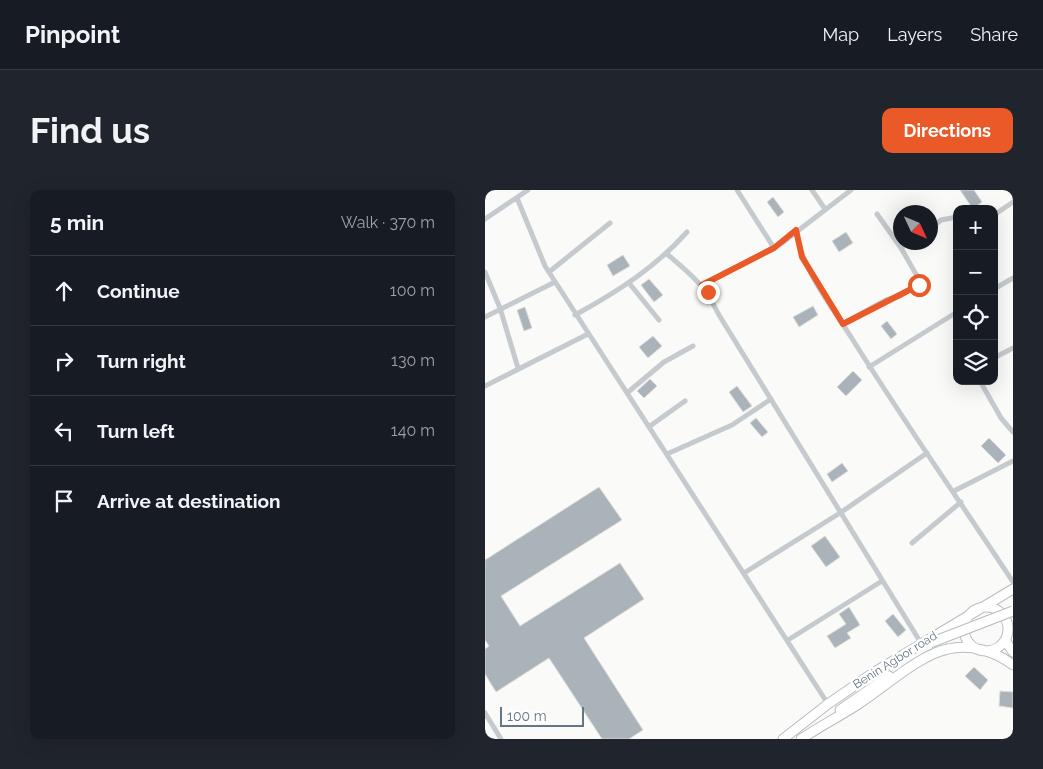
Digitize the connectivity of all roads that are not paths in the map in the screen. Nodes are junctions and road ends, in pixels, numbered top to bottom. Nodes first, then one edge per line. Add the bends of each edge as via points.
1 (528, 190) edge
2 (737, 190) edge
3 (812, 190) edge
4 (851, 190) edge
5 (521, 192) edge
6 (517, 198) junction
7 (1013, 202) edge
8 (825, 209) junction
9 (998, 212) edge
10 (877, 214) dead end
11 (953, 218) edge
12 (485, 219) edge
13 (938, 222) edge
14 (610, 223) dead end
15 (796, 230) junction
16 (687, 232) dead end
17 (893, 237) edge
18 (774, 248) junction
19 (902, 250) edge
20 (667, 254) junction
21 (485, 272) edge
22 (549, 272) junction
23 (1013, 278) edge
24 (555, 282) junction
25 (629, 283) junction
26 (702, 285) junction
27 (998, 287) edge
28 (500, 308) junction
29 (575, 314) junction
30 (953, 314) edge
31 (485, 317) edge
32 (659, 320) dead end
33 (843, 324) junction
34 (588, 334) junction
35 (693, 346) dead end
36 (1013, 348) edge
37 (998, 356) edge
38 (869, 367) junction
39 (518, 368) junction
40 (982, 385) edge
41 (485, 386) edge
42 (627, 392) junction
43 (771, 399) junction
44 (685, 402) dead end
45 (650, 426) junction
46 (1013, 432) edge
47 (927, 453) junction
48 (667, 454) junction
49 (1013, 461) edge
50 (954, 491) junction
51 (961, 502) junction
52 (840, 513) junction
53 (913, 543) dead end
54 (744, 573) junction
55 (882, 581) junction
56 (1013, 582) edge
57 (1013, 589) edge
58 (976, 610) junction
59 (1013, 611) edge
60 (1013, 617) edge
61 (1009, 634) edge
62 (787, 640) junction
63 (928, 644) junction
64 (985, 651) junction
65 (1013, 652) edge
66 (1013, 665) edge
67 (828, 704) junction
68 (485, 713) edge
69 (812, 718) junction
70 (818, 727) junction
71 (501, 739) edge
72 (783, 739) edge
73 (801, 739) edge

1 - 5 street
2 - 18 street
3 - 8 street
4 - 8 street
5 - 6 street
6 - 12 street
6 - 22 street
7 - 9 street
8 - 15 street
10 - 17 street
11 - 13 street
14 - 22 street
15 - 18 street
15 - 33 street via 802,257
16 - 20 street
18 - 26 street
19 - 33 street via 920,280 919,285
20 - 25 street
20 - 26 street
21 - 28 street
22 - 24 street
23 - 27 street
24 - 28 street
24 - 29 street
25 - 29 street
25 - 32 street
26 - 43 street
28 - 31 street
28 - 39 street
29 - 34 street
30 - 38 street
33 - 38 street
34 - 39 street
34 - 42 street
35 - 42 street via 658,366
36 - 37 street
38 - 47 street
39 - 41 street
40 - 46 street
42 - 45 street
43 - 48 street via 732,424
43 - 52 street
44 - 45 street
45 - 48 street
47 - 50 street
47 - 52 street
48 - 54 street
49 - 50 street
50 - 51 street
51 - 53 street
51 - 56 street
52 - 54 street
52 - 55 street
54 - 62 street
55 - 62 street
55 - 63 street
57 - 58 highway, Benin Agbor road
58 - 61 highway via 988,608 999,612 1007,621
58 - 63 highway, Benin Agbor road
58 - 64 highway via 967,619 965,632 973,646
59 - 63 highway, bridge
60 - 63 highway
61 - 64 highway via 997,648
61 - 65 highway
62 - 67 street
63 - 67 highway, Benin Agbor road
63 - 69 highway
63 - 70 highway
64 - 66 highway, Benin Agbor road
64 - 70 highway, Benin Agbor road via 959,648 930,655 857,705
67 - 69 highway, Benin Agbor road
68 - 71 street
69 - 72 highway, Benin Agbor road
70 - 73 highway, Benin Agbor road

